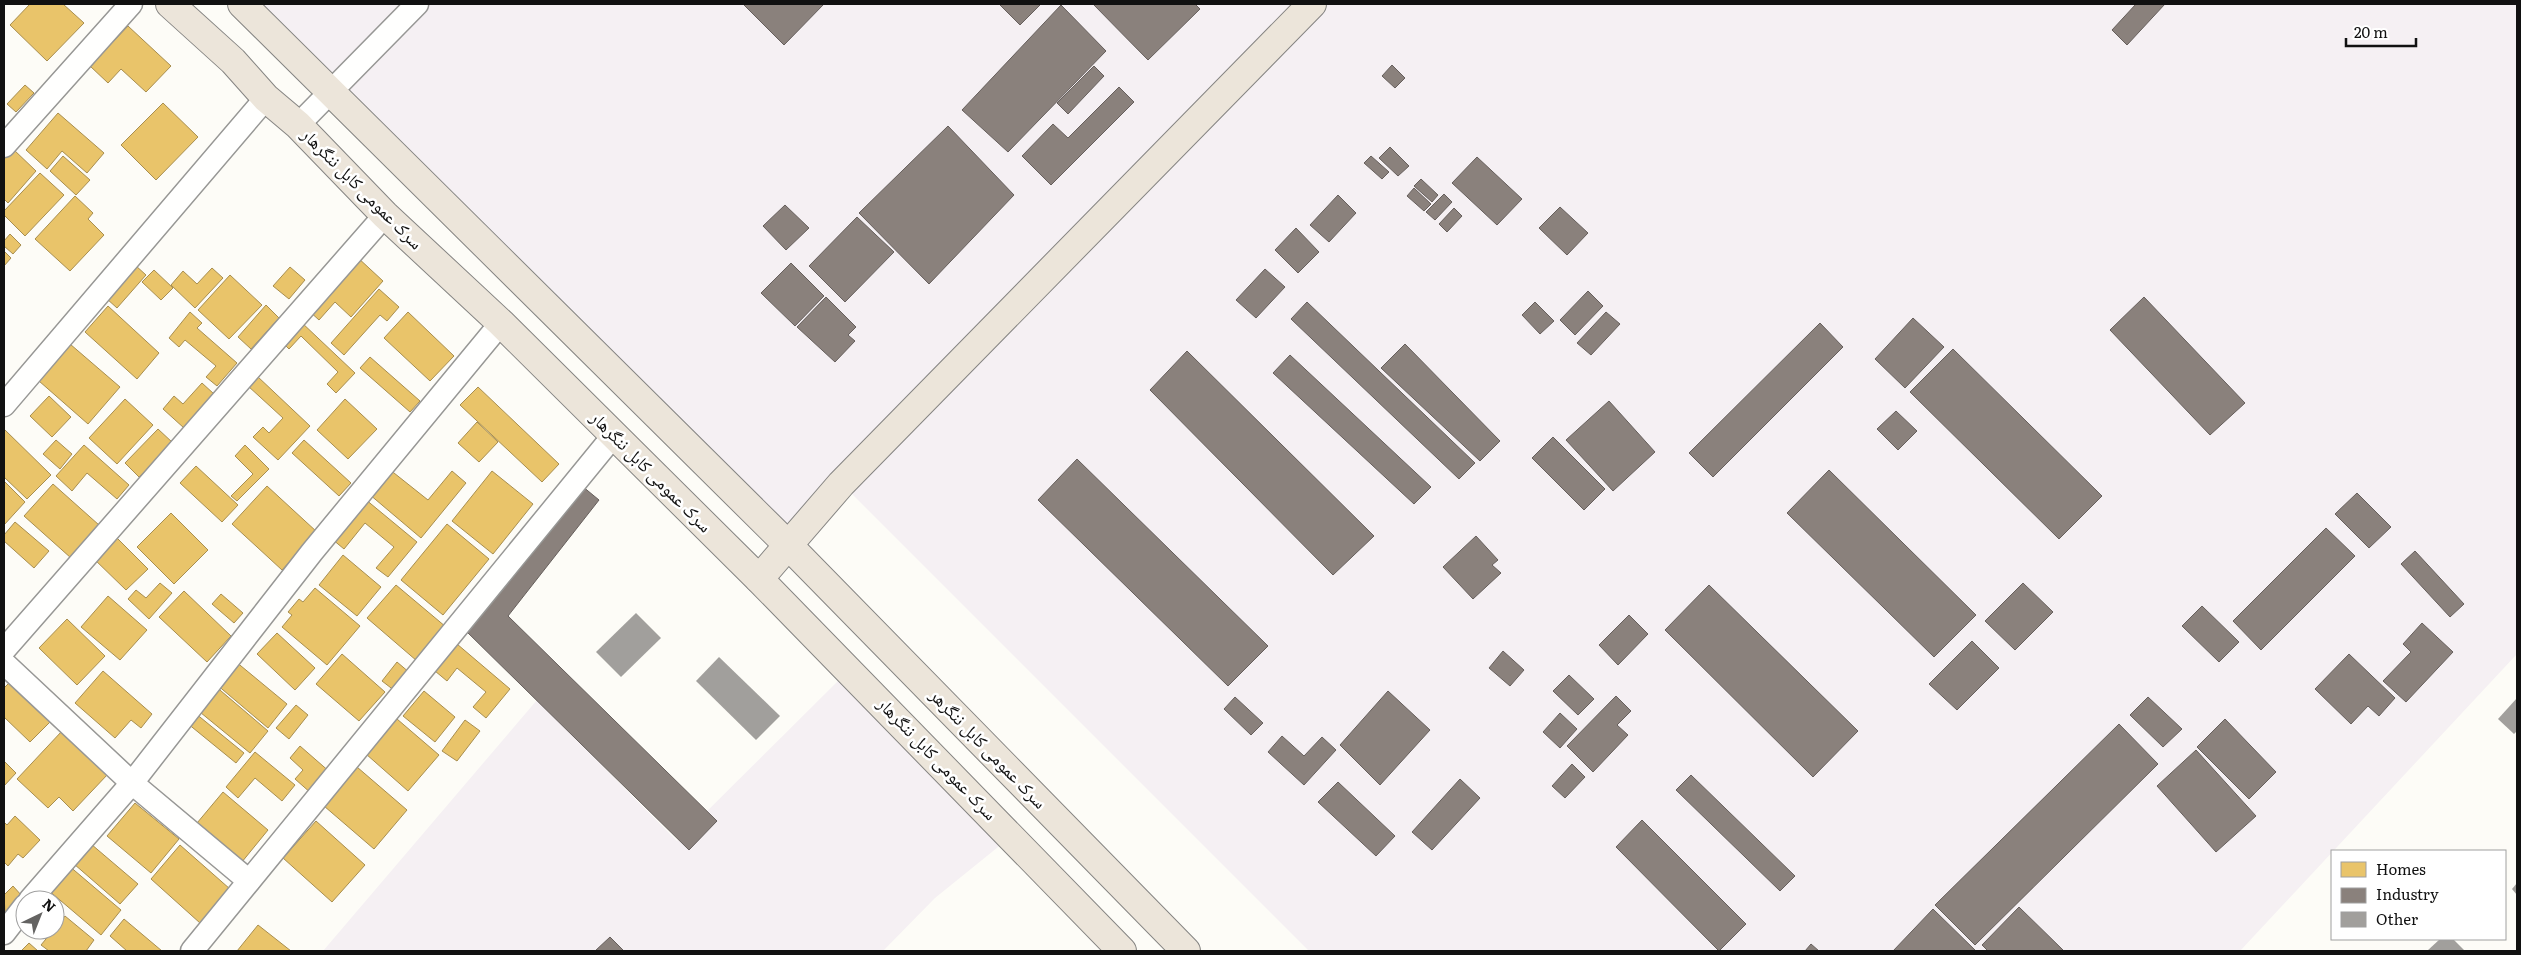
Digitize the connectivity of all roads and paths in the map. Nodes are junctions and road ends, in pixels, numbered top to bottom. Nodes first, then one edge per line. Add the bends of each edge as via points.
1 (131, 4) edge
2 (170, 4) edge
3 (242, 4) edge
4 (417, 4) edge
5 (1312, 4) edge
6 (331, 92) junction
7 (266, 98) junction
8 (298, 125) junction
9 (4, 146) edge
10 (385, 215) junction
11 (501, 323) junction
12 (4, 405) edge
13 (614, 435) junction
14 (789, 546) junction
15 (759, 579) junction
16 (4, 650) edge
17 (4, 663) edge
18 (132, 783) junction
19 (249, 881) junction
20 (39, 890) edge
21 (15, 919) edge
22 (4, 933) edge
23 (192, 951) edge
24 (1122, 951) edge
25 (1186, 951) edge

1 - 9 street
2 - 7 highway, سرک عمومی کابل ننگرهار via 233,61
3 - 6 highway
4 - 6 street
5 - 14 highway via 841,484
6 - 8 street
6 - 14 highway
7 - 8 highway, سرک عمومی کابل ننگرهار
7 - 12 street
8 - 10 highway, سرک عمومی کابل ننگرهار
10 - 11 highway, سرک عمومی کابل ننگرهار
10 - 16 street
11 - 13 highway, سرک عمومی کابل ننگرهار
11 - 18 street via 312,552
13 - 15 highway, سرک عمومی کابل ننگرهار
13 - 19 street
14 - 15 highway
14 - 25 highway, سرک عمومی کابل ننگرهر
15 - 24 highway, سرک عمومی کابل ننگرهار
17 - 18 street
18 - 19 street
18 - 20 street
19 - 23 street
21 - 22 street

